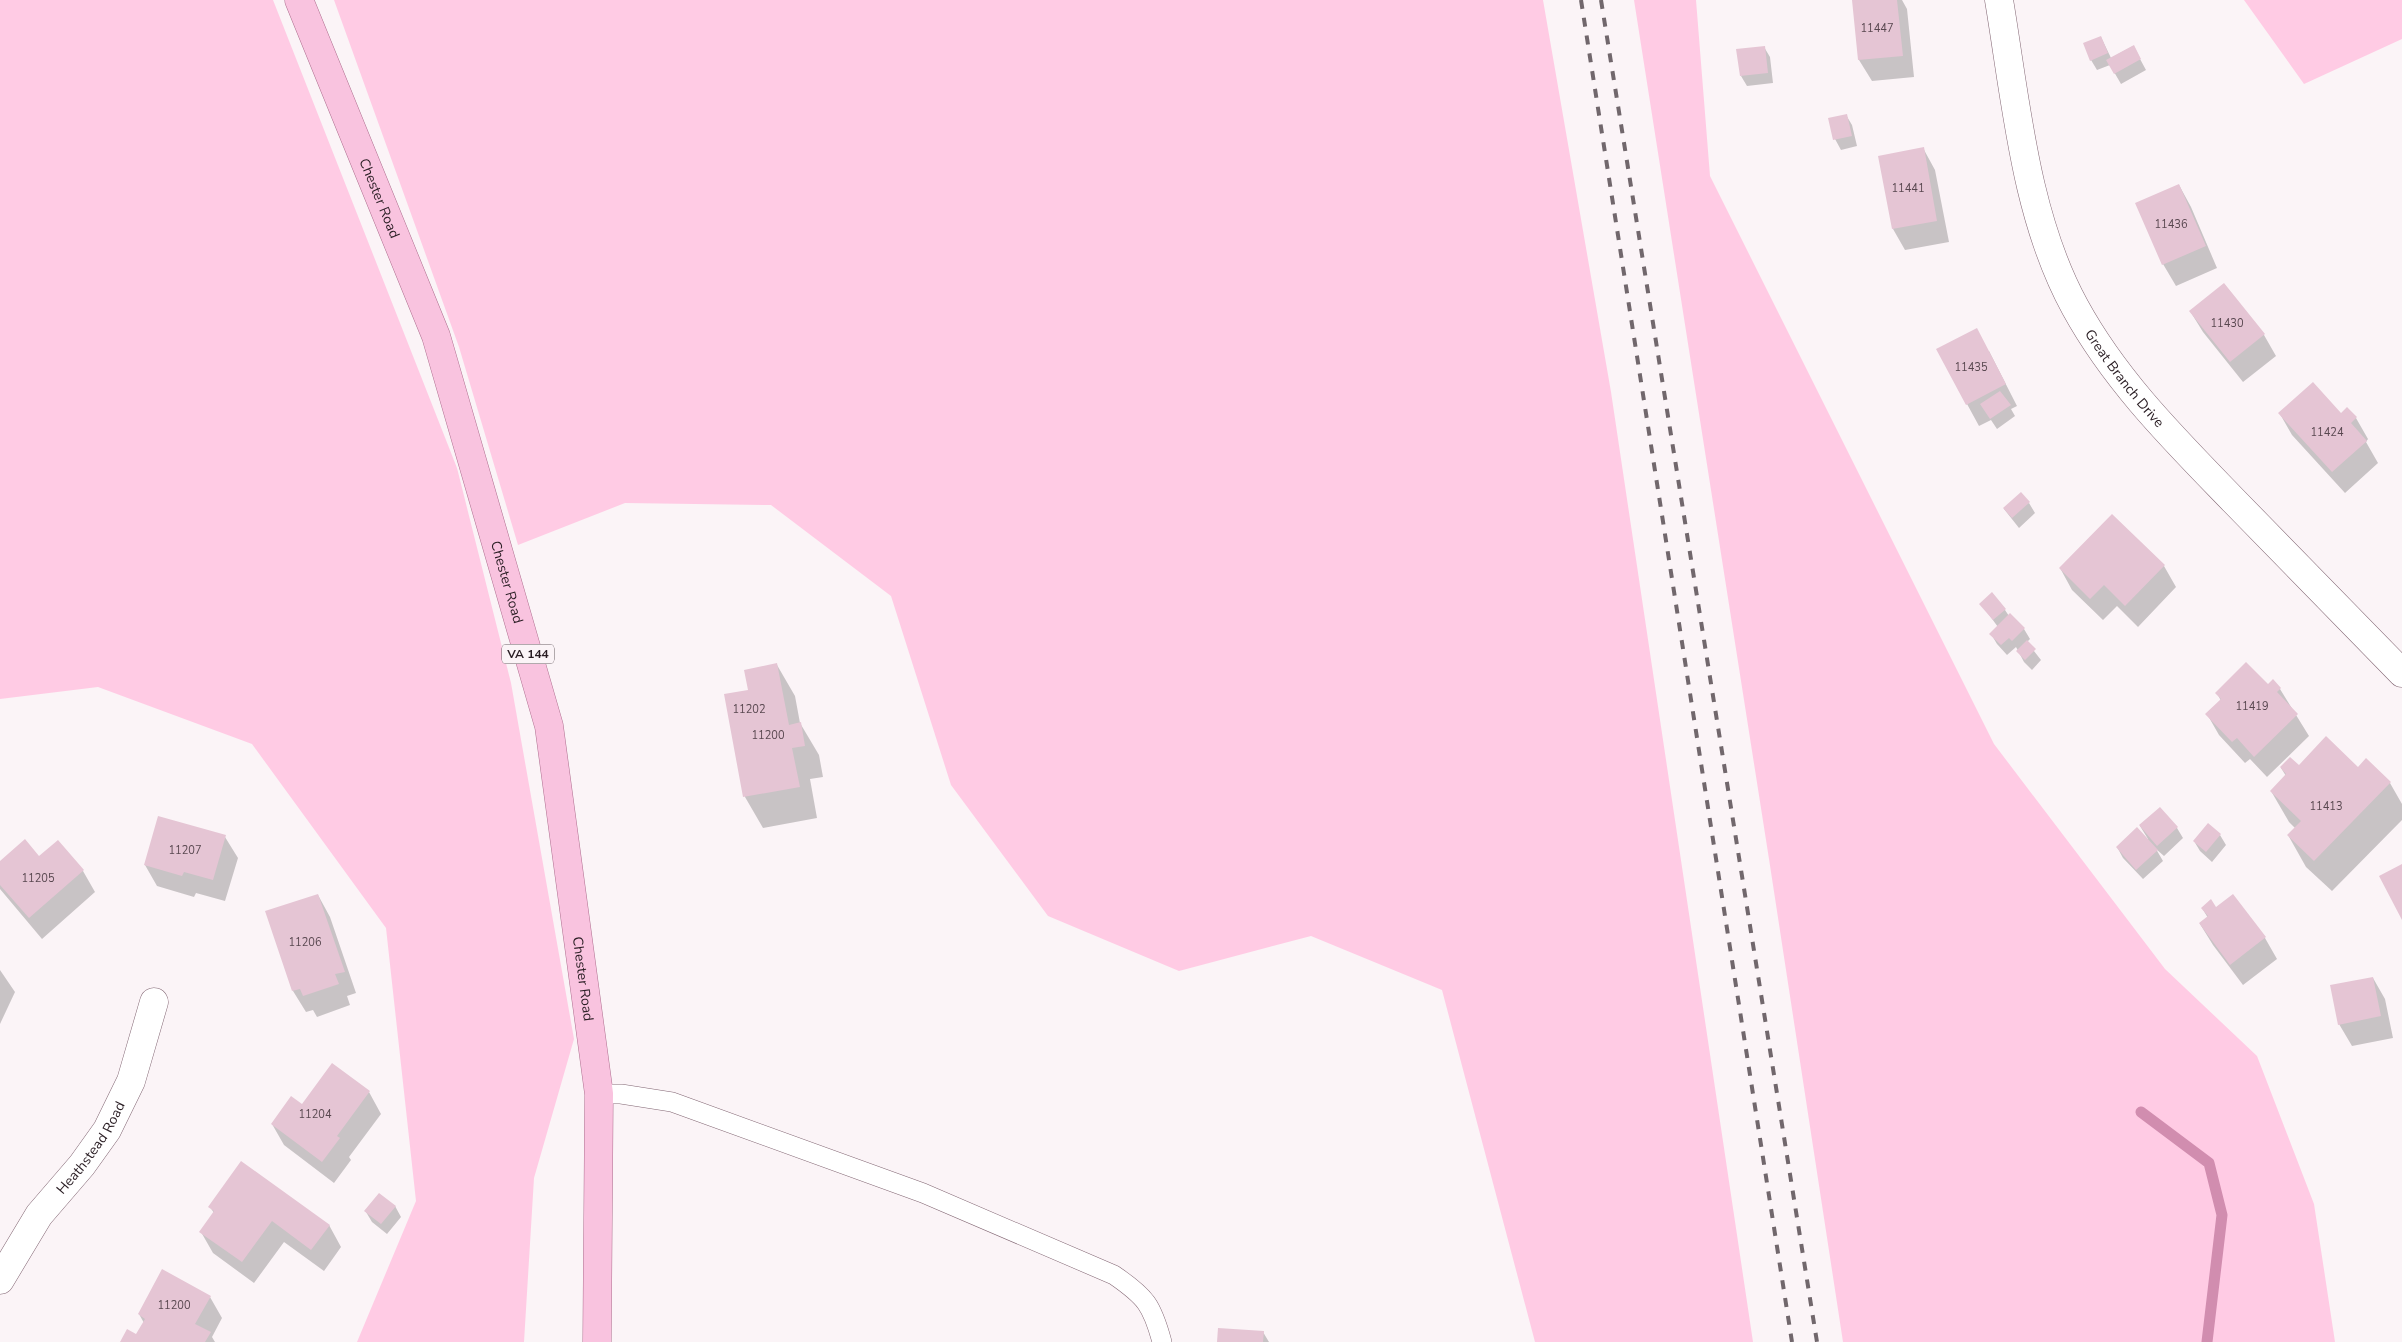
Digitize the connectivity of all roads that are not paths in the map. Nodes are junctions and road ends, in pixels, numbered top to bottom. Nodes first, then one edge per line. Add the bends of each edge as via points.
1 (299, 0) edge
2 (1998, 0) edge
3 (2402, 673) edge
4 (154, 1002) dead end
5 (599, 1094) junction
6 (0, 1280) edge
7 (597, 1342) edge
8 (1162, 1342) edge

1 - 5 main road, Chester Road / VA 144 via 436,336 549,726
2 - 3 street, Great Branch Drive via 2029,176 2050,250 2074,306 2113,368 2156,421
4 - 6 street, Heathstead Road via 131,1081 107,1130 39,1215
5 - 7 main road, Chester Road / VA 144
5 - 8 lane via 622,1094 672,1102 923,1193 1114,1275 1138,1291 1154,1315

